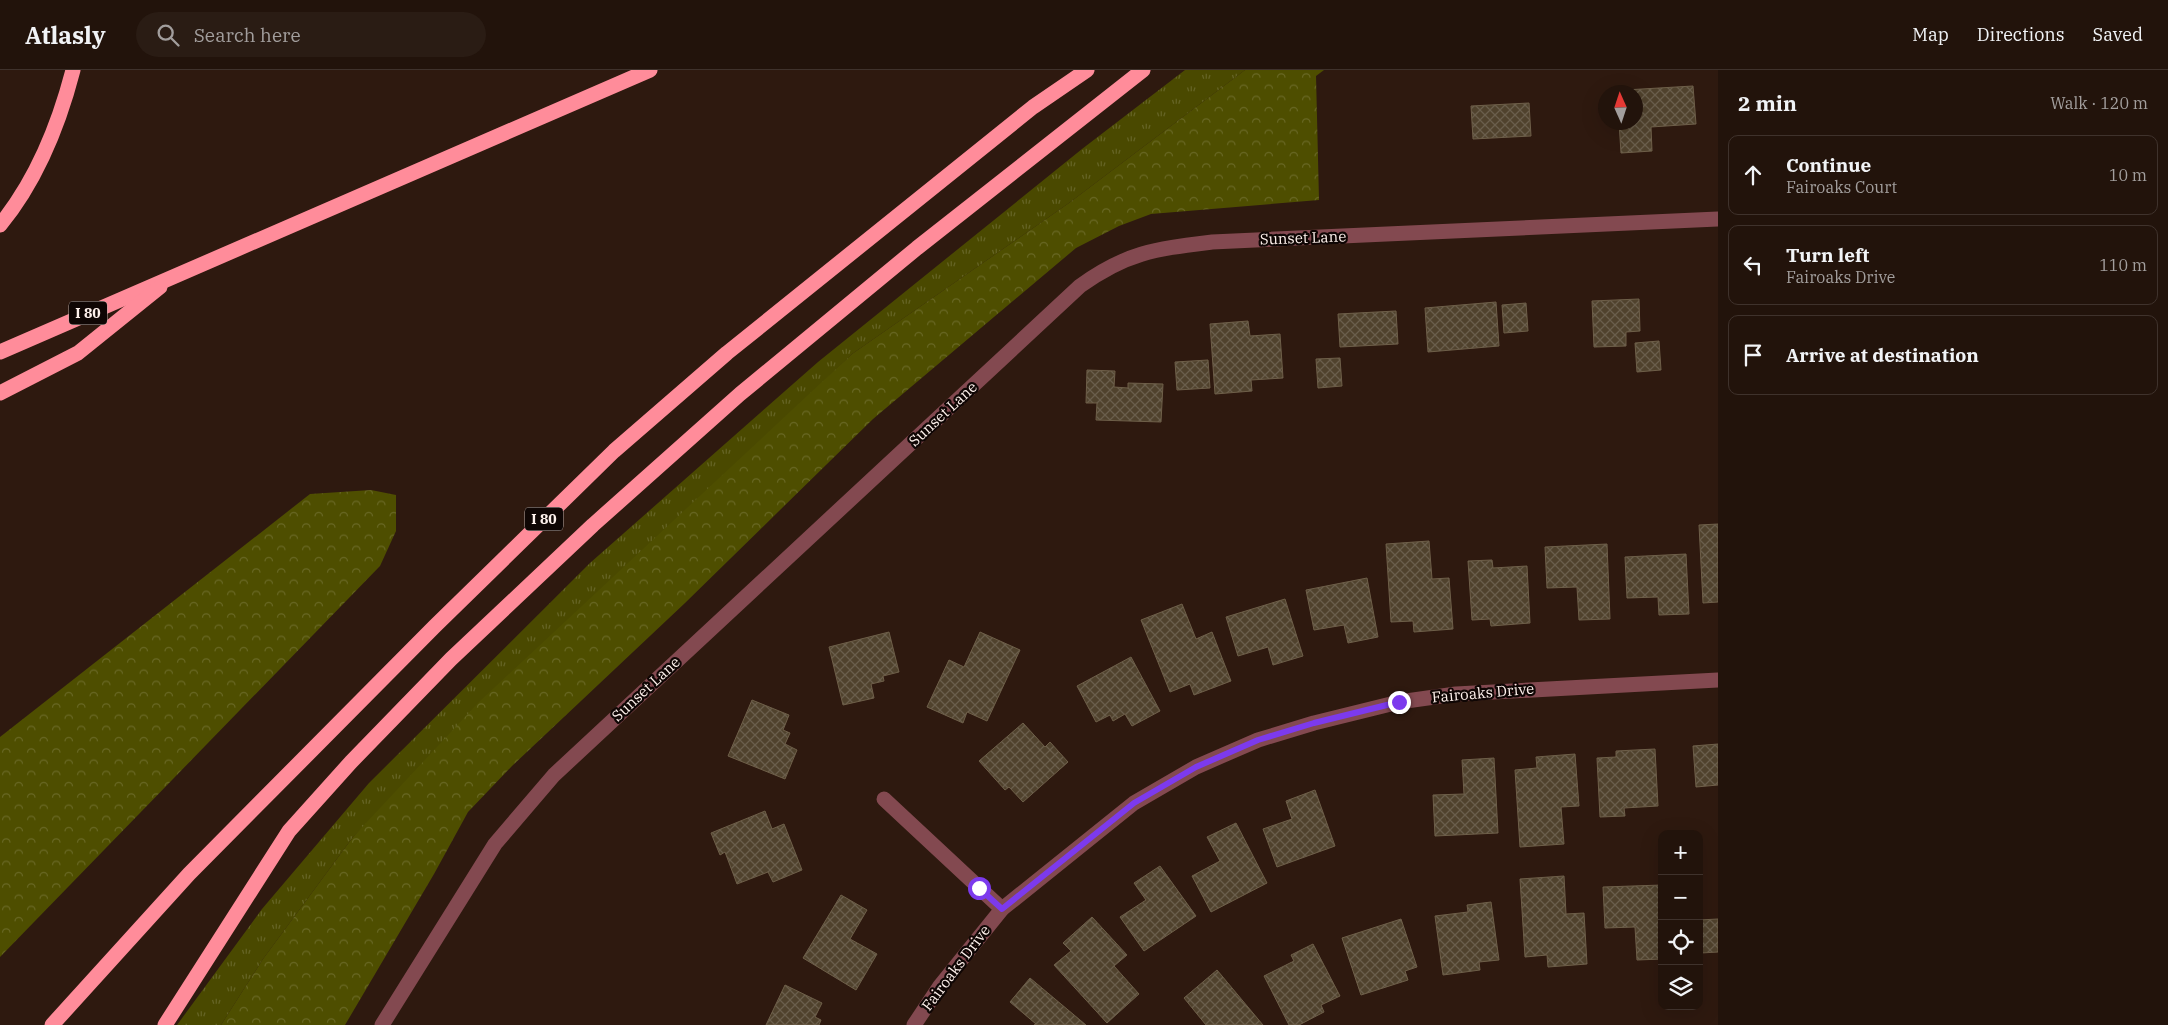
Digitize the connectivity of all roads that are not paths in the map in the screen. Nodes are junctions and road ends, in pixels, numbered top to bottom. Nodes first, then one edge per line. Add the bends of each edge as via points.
1 (73, 70) edge
2 (650, 70) edge
3 (1087, 70) edge
4 (1143, 70) edge
5 (1718, 219) edge
6 (0, 225) edge
7 (176, 274) junction
8 (0, 352) edge
9 (0, 393) edge
10 (1718, 680) edge
11 (884, 799) dead end
12 (1002, 909) junction
13 (52, 1025) edge
14 (165, 1025) edge
15 (382, 1025) edge
16 (914, 1025) edge

1 - 6 highway via 57,124 13,209
2 - 7 highway, I 80
3 - 13 highway, I 80 via 1034,107 735,346 614,450 190,874
4 - 14 highway via 917,248 740,394 593,525 451,659 289,831
5 - 15 street, Sunset Lane via 1212,242 1147,251 1099,273 1073,293 554,775 495,844
7 - 8 highway, I 80
7 - 9 highway via 78,353
10 - 12 street, Fairoaks Drive via 1456,694 1399,702 1258,740 1196,767 1134,803
11 - 12 street
12 - 16 street, Fairoaks Drive via 940,986

